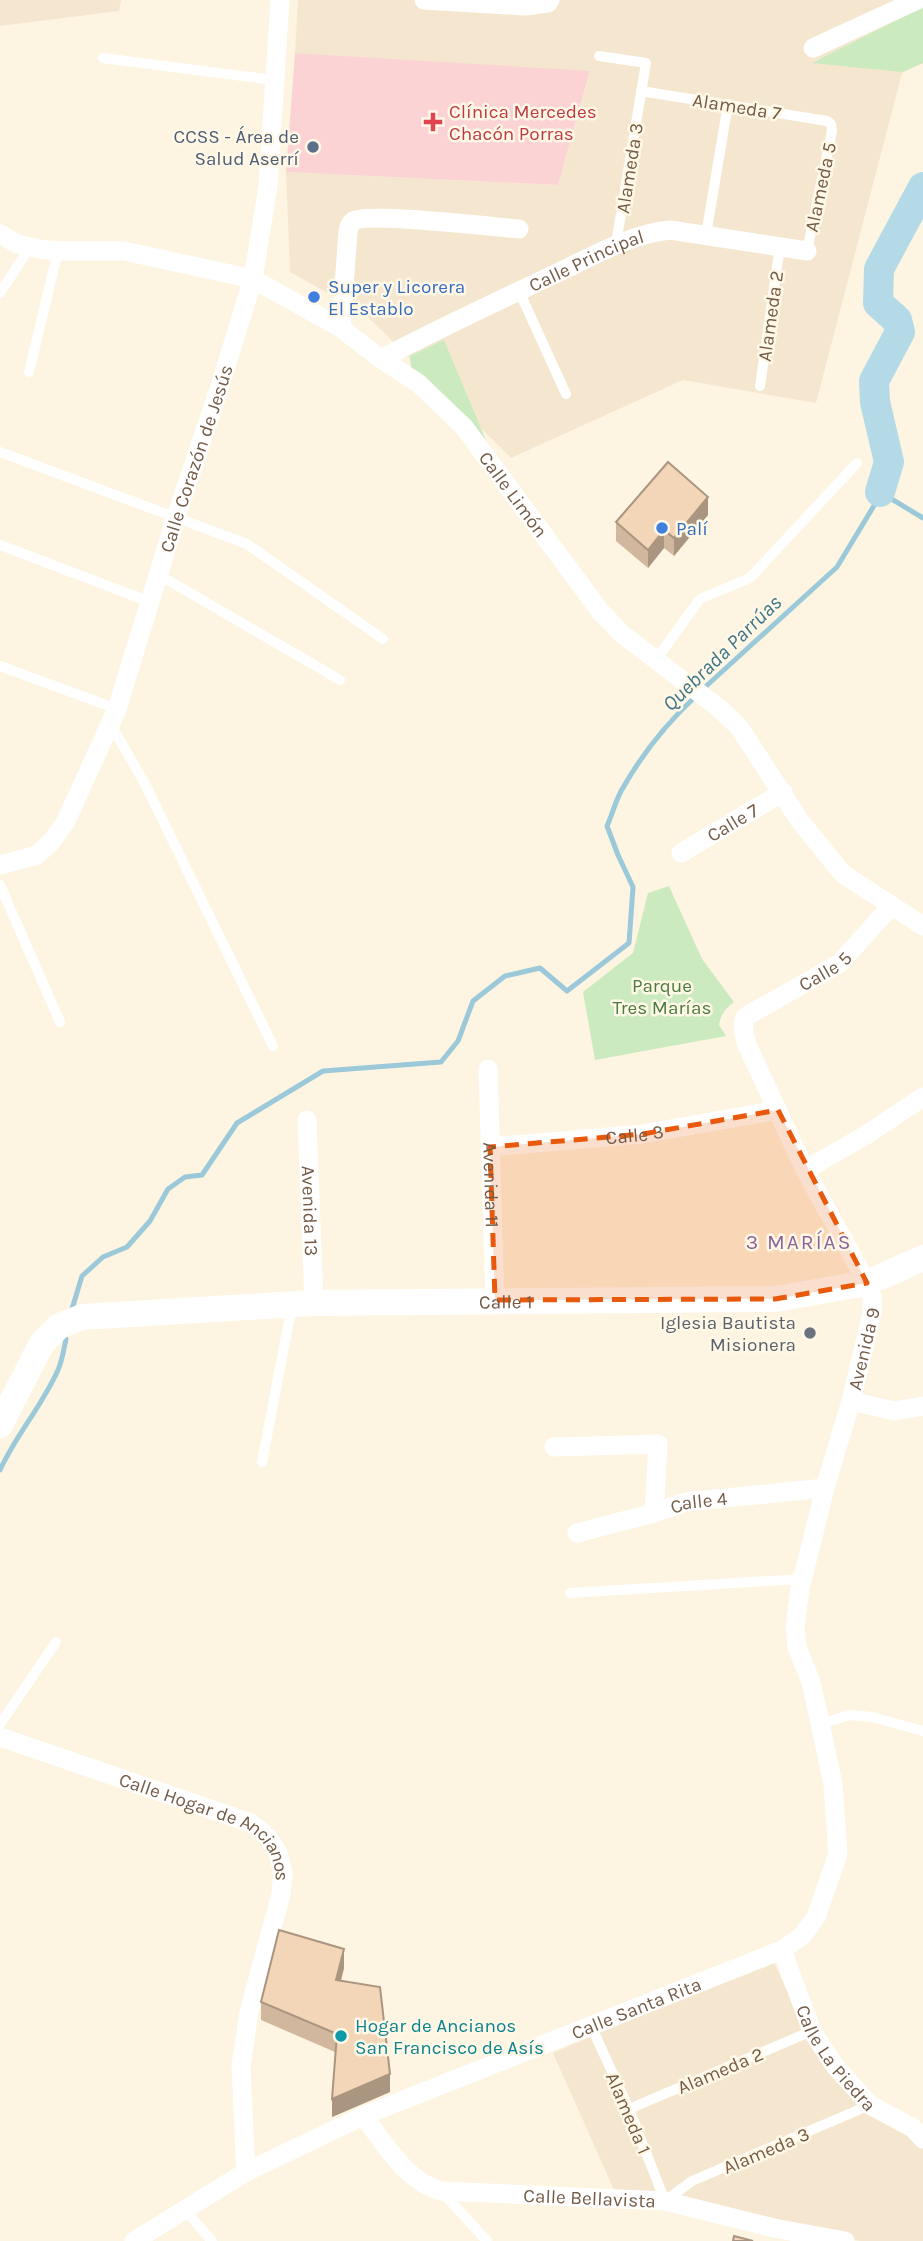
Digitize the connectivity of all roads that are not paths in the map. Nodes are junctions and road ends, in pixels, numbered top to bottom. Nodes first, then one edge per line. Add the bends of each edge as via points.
1 (280, 0) edge
2 (424, 0) edge
3 (917, 0) edge
4 (549, 2) edge
5 (813, 48) dead end
6 (599, 56) dead end
7 (103, 58) dead end
8 (274, 80) junction
9 (642, 91) junction
10 (728, 104) junction
11 (831, 124) joint
12 (519, 229) dead end
13 (0, 234) edge
14 (706, 235) junction
15 (616, 244) junction
16 (780, 246) junction
17 (30, 247) junction
18 (58, 251) junction
19 (807, 251) joint
20 (253, 279) junction
21 (519, 291) junction
22 (0, 293) edge
23 (341, 328) junction
24 (380, 359) junction
25 (29, 372) dead end
26 (760, 386) dead end
27 (566, 394) dead end
28 (0, 452) edge
29 (857, 463) dead end
30 (176, 517) junction
31 (0, 545) edge
32 (159, 575) junction
33 (150, 602) junction
34 (383, 639) dead end
35 (655, 661) junction
36 (0, 666) edge
37 (340, 680) dead end
38 (114, 717) junction
39 (783, 792) junction
40 (681, 853) dead end
41 (0, 865) edge
42 (0, 885) edge
43 (891, 906) junction
44 (923, 926) edge
45 (745, 1017) joint
46 (60, 1022) dead end
47 (273, 1046) dead end
48 (488, 1069) dead end
49 (923, 1097) edge
50 (778, 1110) junction
51 (307, 1120) dead end
52 (490, 1147) junction
53 (805, 1170) junction
54 (923, 1258) edge
55 (867, 1283) junction
56 (495, 1300) junction
57 (303, 1304) junction
58 (851, 1401) junction
59 (923, 1406) edge
60 (0, 1425) edge
61 (554, 1447) dead end
62 (262, 1462) dead end
63 (825, 1488) junction
64 (654, 1513) junction
65 (577, 1533) dead end
66 (803, 1579) junction
67 (570, 1593) dead end
68 (56, 1642) dead end
69 (0, 1724) edge
70 (821, 1724) junction
71 (923, 1731) edge
72 (0, 1737) edge
73 (782, 1950) junction
74 (591, 2026) junction
75 (812, 2031) junction
76 (870, 2105) junction
77 (629, 2109) junction
78 (363, 2116) junction
79 (923, 2139) edge
80 (246, 2172) junction
81 (441, 2192) junction
82 (665, 2201) junction
83 (185, 2210) junction
84 (134, 2241) edge
85 (212, 2241) edge
86 (487, 2241) edge
87 (845, 2241) edge

1 - 8 street, Calle Corazón de Jesús
2 - 4 street via 525,6
3 - 5 street
6 - 9 lane, Alameda 3 via 646,63
7 - 8 lane
8 - 20 street, Calle Corazón de Jesús via 268,186
9 - 10 lane, Alameda 7
9 - 15 lane, Alameda 3
10 - 11 lane, Alameda 7
10 - 14 lane
11 - 19 lane, Alameda 5
12 - 23 street via 386,218 354,220 348,230
13 - 17 street, Calle Limón
14 - 15 street, Calle Principal via 670,230
14 - 16 street, Calle Principal
15 - 21 street, Calle Principal
16 - 19 street, Calle Principal
16 - 26 lane, Alameda 2
17 - 18 street, Calle Limón
17 - 22 lane
18 - 20 street, Calle Limón via 124,251
18 - 25 lane
20 - 23 street, Calle Limón
20 - 30 street, Calle Corazón de Jesús
21 - 24 street, Calle Principal
21 - 27 lane
23 - 24 street, Calle Limón
24 - 35 street, Calle Limón via 418,383 464,427 600,611
28 - 30 lane
29 - 35 lane via 750,578 700,599
30 - 32 street, Calle Corazón de Jesús
30 - 34 lane via 247,544
31 - 33 lane
32 - 33 street, Calle Corazón de Jesús
32 - 37 lane
33 - 38 street, Calle Corazón de Jesús
35 - 39 street, Calle Limón via 739,727
36 - 38 lane
38 - 41 street, Calle Corazón de Jesús via 65,823 52,841 37,855
38 - 47 lane
39 - 40 street, Calle 7
39 - 43 street, Calle Limón via 800,821 843,873
42 - 46 lane
43 - 44 street, Calle Limón
43 - 45 street, Calle 5 via 840,963
45 - 50 street, Avenida 9 via 747,1045
48 - 52 street, Avenida 11
49 - 53 street
50 - 52 street, Calle 3 via 643,1134
50 - 53 street, Avenida 9
51 - 57 street, Avenida 13
52 - 56 street, Avenida 11
53 - 55 street, Avenida 9
54 - 55 street, Calle 1
55 - 56 street, Calle 1 via 775,1299
55 - 58 street, Avenida 9 via 873,1313
56 - 57 street, Calle 1
57 - 60 street, Calle 1 via 82,1317 59,1326 42,1343
57 - 62 lane
58 - 59 street via 894,1411
58 - 63 street, Avenida 9
61 - 64 street via 658,1444
63 - 64 street, Calle 4 via 686,1502
63 - 66 street, Avenida 9
64 - 65 street, Calle 4
66 - 67 lane
66 - 70 street, Calle Santa Rita via 795,1627 797,1647
68 - 69 lane
70 - 71 lane via 849,1714
70 - 73 street, Calle Santa Rita via 833,1784 838,1854 816,1917 802,1937
72 - 80 street, Calle Hogar de Ancianos via 251,1823 278,1853 283,1873 281,1894 249,2012 241,2066
73 - 74 street, Calle Santa Rita
73 - 75 street, Calle La Piedra
74 - 77 lane, Alameda 1
74 - 78 street, Calle Santa Rita
75 - 76 street, Calle La Piedra
75 - 77 lane, Alameda 2
76 - 79 street, Calle La Piedra via 913,2128
76 - 82 lane, Alameda 3 via 692,2181
77 - 82 lane, Alameda 1
78 - 80 street, Calle Santa Rita
78 - 81 street, Calle Bellavista via 411,2176
80 - 83 street, Calle Santa Rita
81 - 82 street, Calle Bellavista
81 - 86 lane
82 - 87 street, Calle Bellavista
83 - 84 street, Calle Santa Rita
83 - 85 lane

